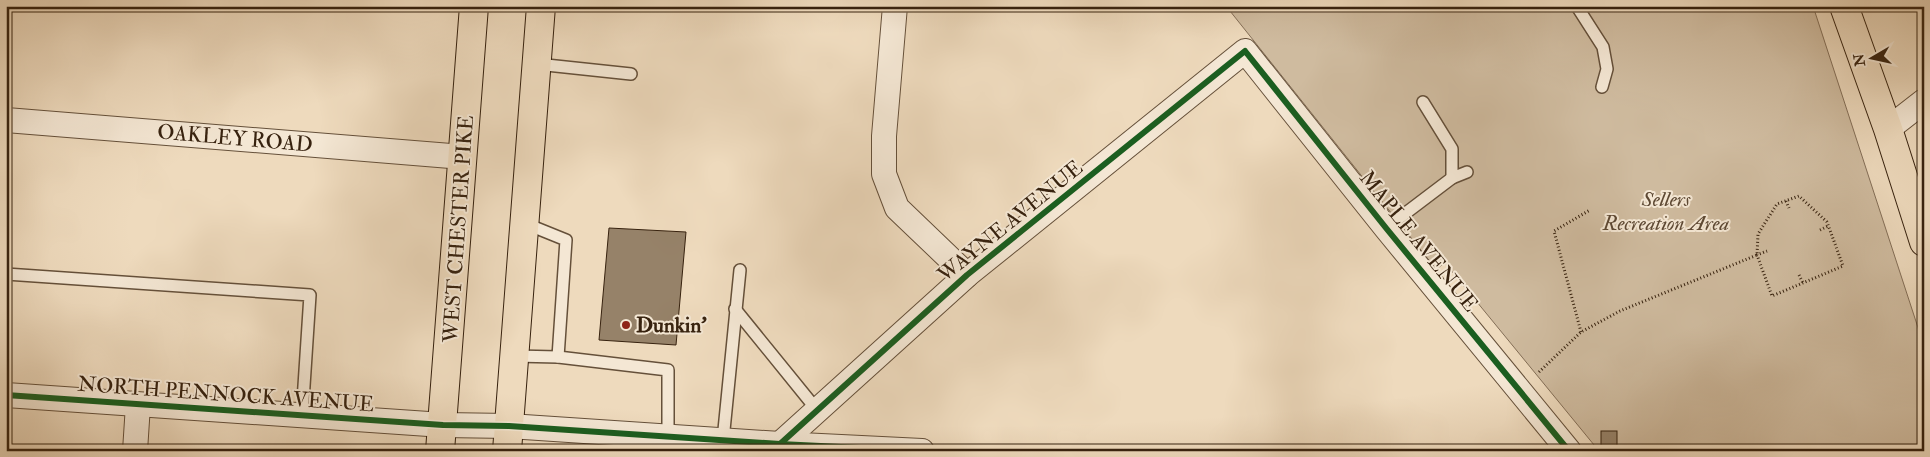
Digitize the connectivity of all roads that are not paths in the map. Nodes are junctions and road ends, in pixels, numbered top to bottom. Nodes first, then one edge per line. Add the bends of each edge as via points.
1 (474, 6) edge
2 (541, 6) edge
3 (895, 6) edge
4 (1844, 6) edge
5 (1578, 8) dead end
6 (1245, 51) joint
7 (537, 64) junction
8 (630, 74) dead end
9 (1602, 87) dead end
10 (1924, 100) edge
11 (1423, 102) dead end
12 (6, 120) edge
13 (1888, 129) junction
14 (463, 157) junction
15 (1467, 172) dead end
16 (1452, 178) junction
17 (524, 223) junction
18 (1386, 228) junction
19 (1924, 242) edge
20 (740, 270) dead end
21 (6, 274) edge
22 (967, 275) junction
23 (735, 309) junction
24 (515, 356) junction
25 (558, 357) junction
26 (6, 395) edge
27 (138, 405) junction
28 (818, 410) junction
29 (302, 416) junction
30 (668, 436) junction
31 (442, 438) edge
32 (508, 438) edge
33 (723, 440) junction
34 (780, 444) junction
35 (135, 451) edge
36 (922, 451) edge
37 (1569, 451) edge

1 - 14 main road, WEST CHESTER PIKE
2 - 7 main road
3 - 22 street via 884,174 897,208
4 - 13 main road
5 - 9 lane via 1603,47 1607,69
6 - 18 street, MAPLE AVENUE
6 - 22 street, WAYNE AVENUE
7 - 8 lane
7 - 17 main road
10 - 13 street
11 - 16 lane via 1452,149
12 - 14 street, OAKLEY ROAD
13 - 19 main road
14 - 31 main road, WEST CHESTER PIKE
15 - 16 lane
16 - 18 lane
17 - 24 main road
17 - 25 lane via 566,240
18 - 37 street, MAPLE AVENUE
20 - 23 lane
21 - 29 lane via 310,295
22 - 28 street, WAYNE AVENUE
23 - 28 lane
23 - 33 lane
24 - 25 lane
24 - 32 main road
25 - 30 lane via 668,370
26 - 27 street, NORTH PENNOCK AVENUE
27 - 29 street, NORTH PENNOCK AVENUE
27 - 35 street
28 - 34 street, WAYNE AVENUE
29 - 31 street, NORTH PENNOCK AVENUE
30 - 32 street, NORTH PENNOCK AVENUE
30 - 33 street, NORTH PENNOCK AVENUE
31 - 32 street, NORTH PENNOCK AVENUE
33 - 34 street, NORTH PENNOCK AVENUE
34 - 36 street, NORTH PENNOCK AVENUE

